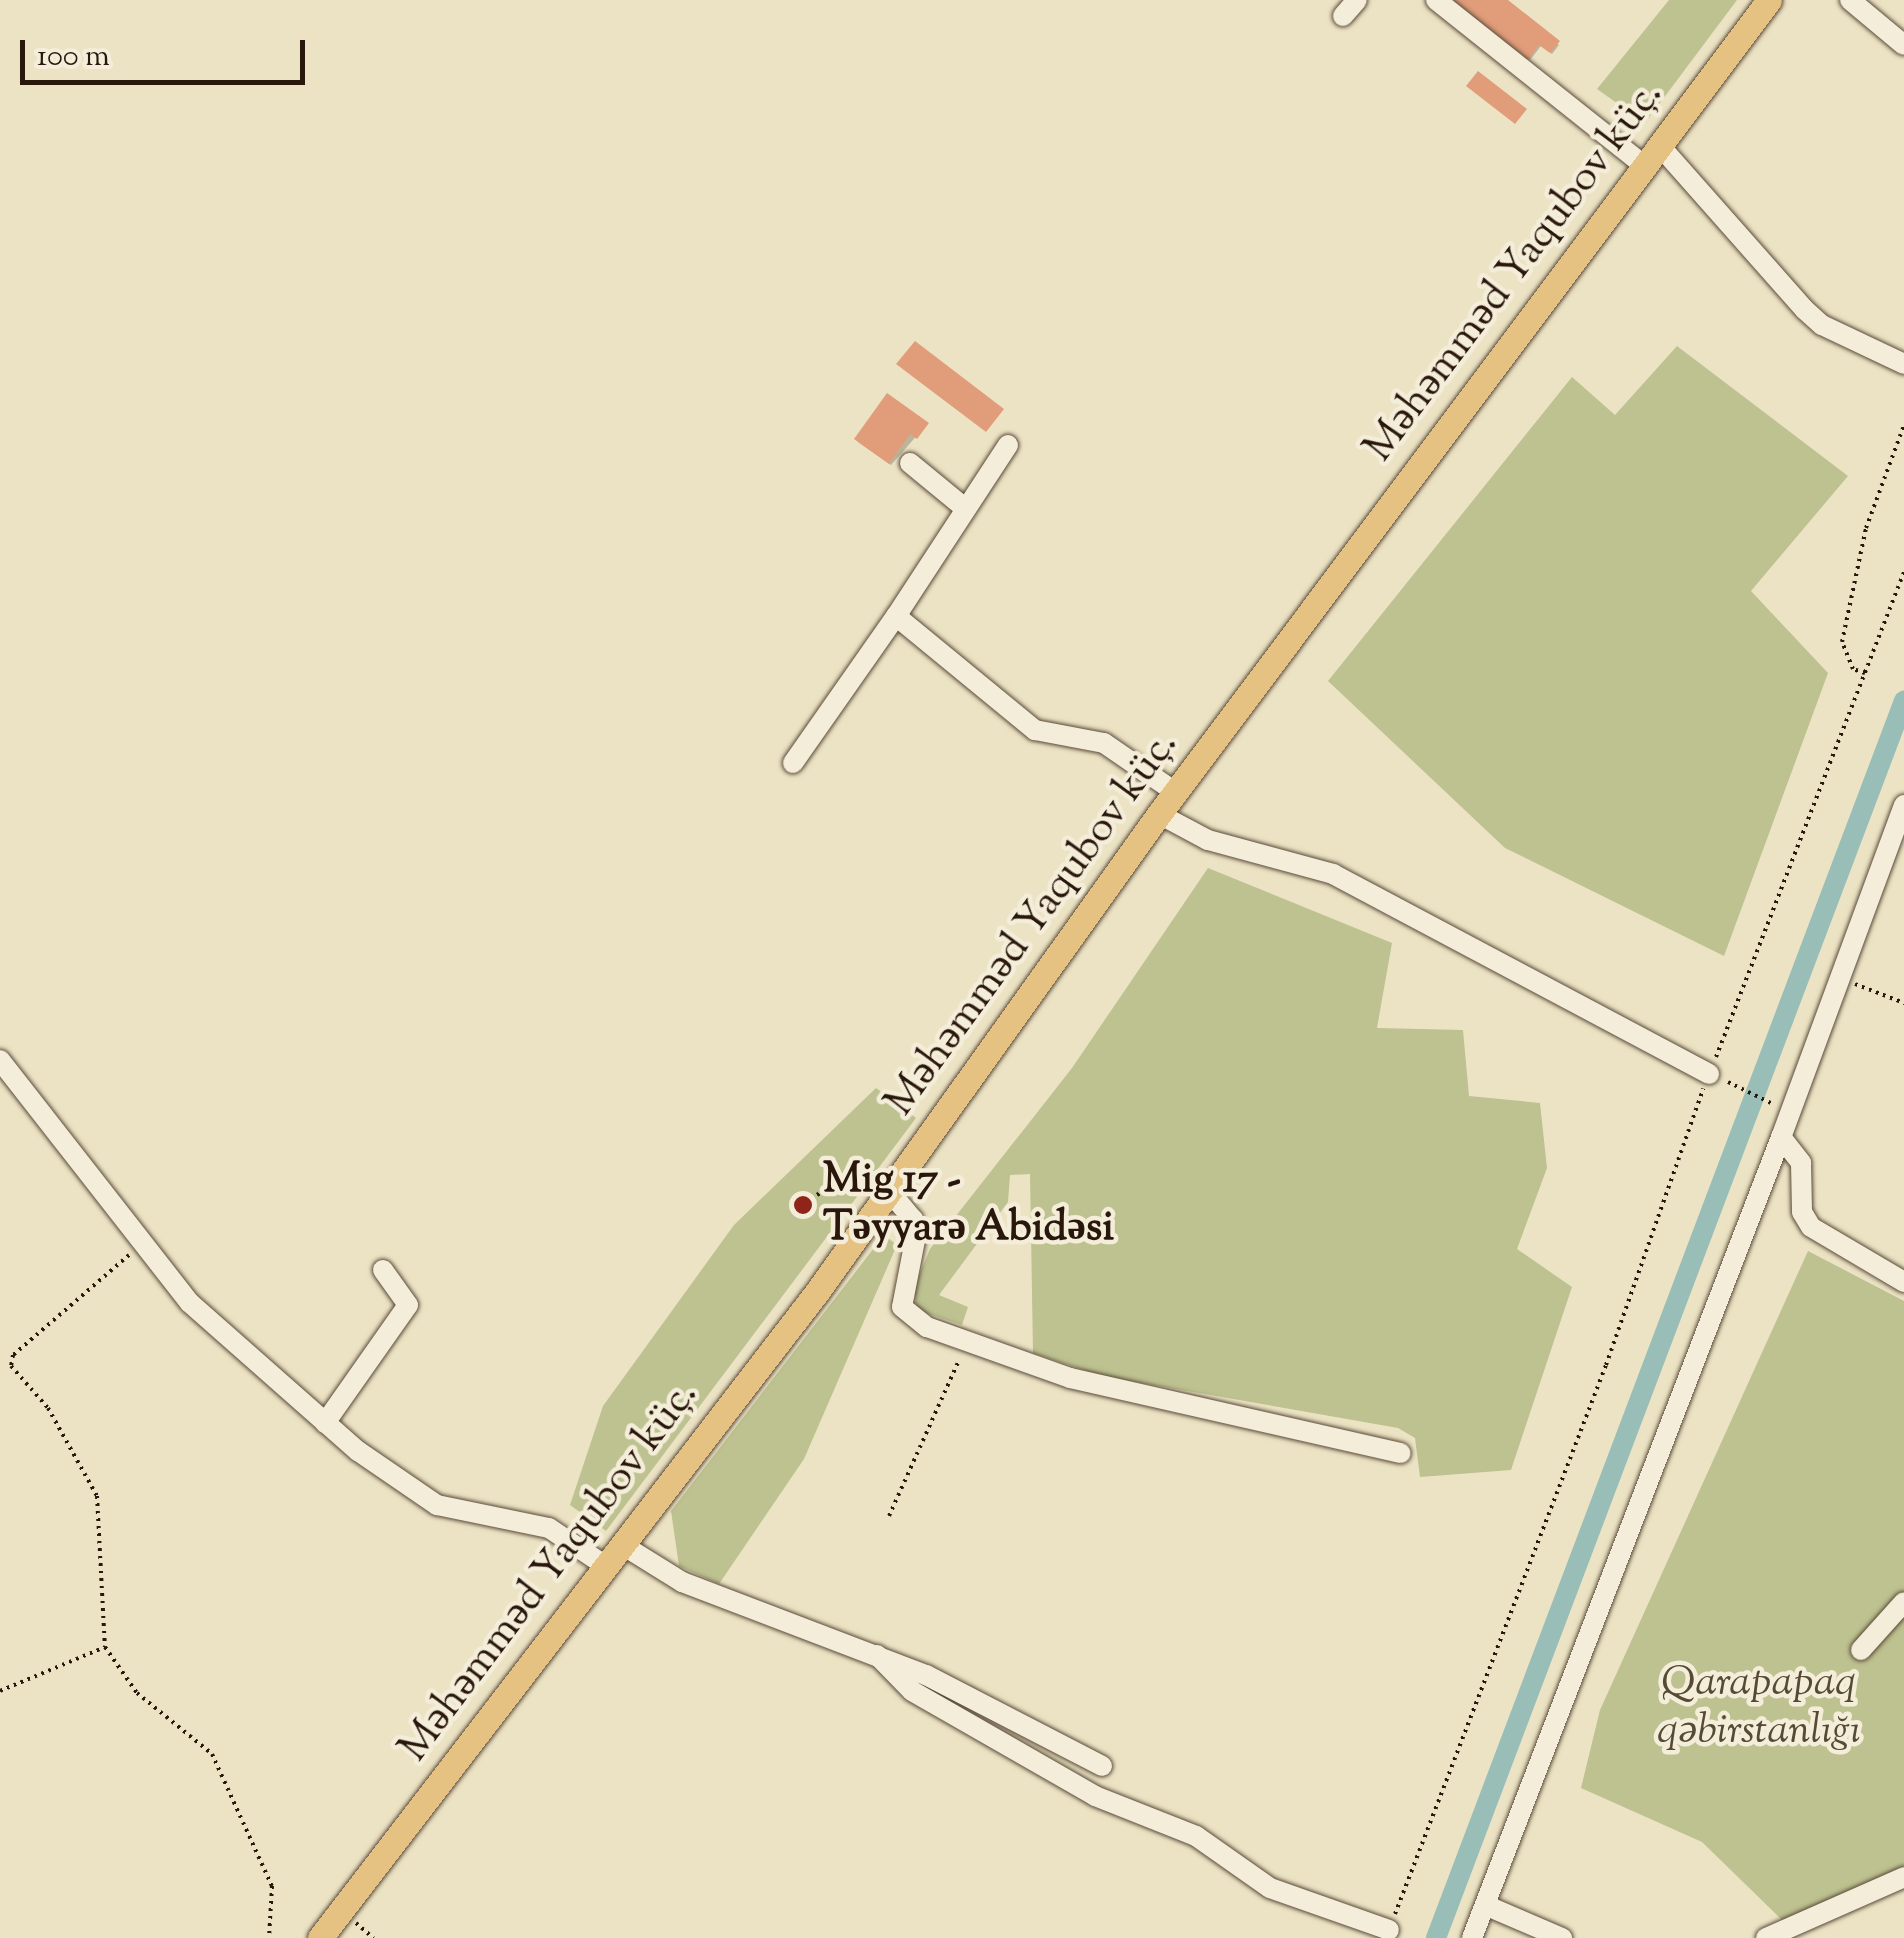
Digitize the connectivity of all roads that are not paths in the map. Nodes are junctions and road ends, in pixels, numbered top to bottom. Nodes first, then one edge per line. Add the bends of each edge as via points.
1 (1436, 0) edge
2 (1769, 0) edge
3 (1850, 0) edge
4 (1904, 44) edge
5 (1652, 156) junction
6 (1904, 364) edge
7 (1008, 445) dead end
8 (910, 463) dead end
9 (966, 509) junction
10 (896, 616) junction
11 (793, 763) dead end
12 (1175, 792) junction
13 (1904, 805) edge
14 (1159, 814) junction
15 (0, 1060) edge
16 (1709, 1074) road end
17 (1781, 1138) junction
18 (890, 1192) junction
19 (383, 1270) dead end
20 (1904, 1282) edge
21 (325, 1423) junction
22 (1401, 1452) dead end
23 (621, 1544) junction
24 (604, 1565) junction
25 (1904, 1602) edge
26 (1861, 1650) dead end
27 (877, 1655) junction
28 (1102, 1766) dead end
29 (1904, 1877) edge
30 (1485, 1905) junction
31 (1389, 1930) road end
32 (320, 1938) edge
33 (1472, 1938) edge
34 (1562, 1938) edge
35 (1766, 1938) edge

1 - 5 street
2 - 5 main road, Məhəmməd Yaqubov küç.
3 - 4 street
5 - 6 street via 1822,325
5 - 12 main road, Məhəmməd Yaqubov küç.
7 - 9 street
8 - 9 street
9 - 10 street
10 - 11 street
10 - 12 street via 1036,730 1104,744
12 - 14 main road, Məhəmməd Yaqubov küç.
13 - 17 street
14 - 16 street via 1208,840 1333,874
14 - 18 main road, Məhəmməd Yaqubov küç.
15 - 21 street via 224,1338
17 - 20 street via 1801,1163 1802,1212 1811,1227
17 - 30 street
18 - 22 street via 914,1219 916,1235 902,1306 927,1326 1070,1378
18 - 23 main road, Məhəmməd Yaqubov küç.
19 - 21 street via 408,1305
21 - 24 street via 437,1505 549,1528
23 - 24 main road, Məhəmməd Yaqubov küç.
23 - 27 street via 682,1582
24 - 32 main road, Məhəmməd Yaqubov küç.
25 - 26 street
27 - 28 street
27 - 31 street via 912,1690 1095,1796 1196,1836 1270,1888
29 - 35 street
30 - 33 street
30 - 34 street

